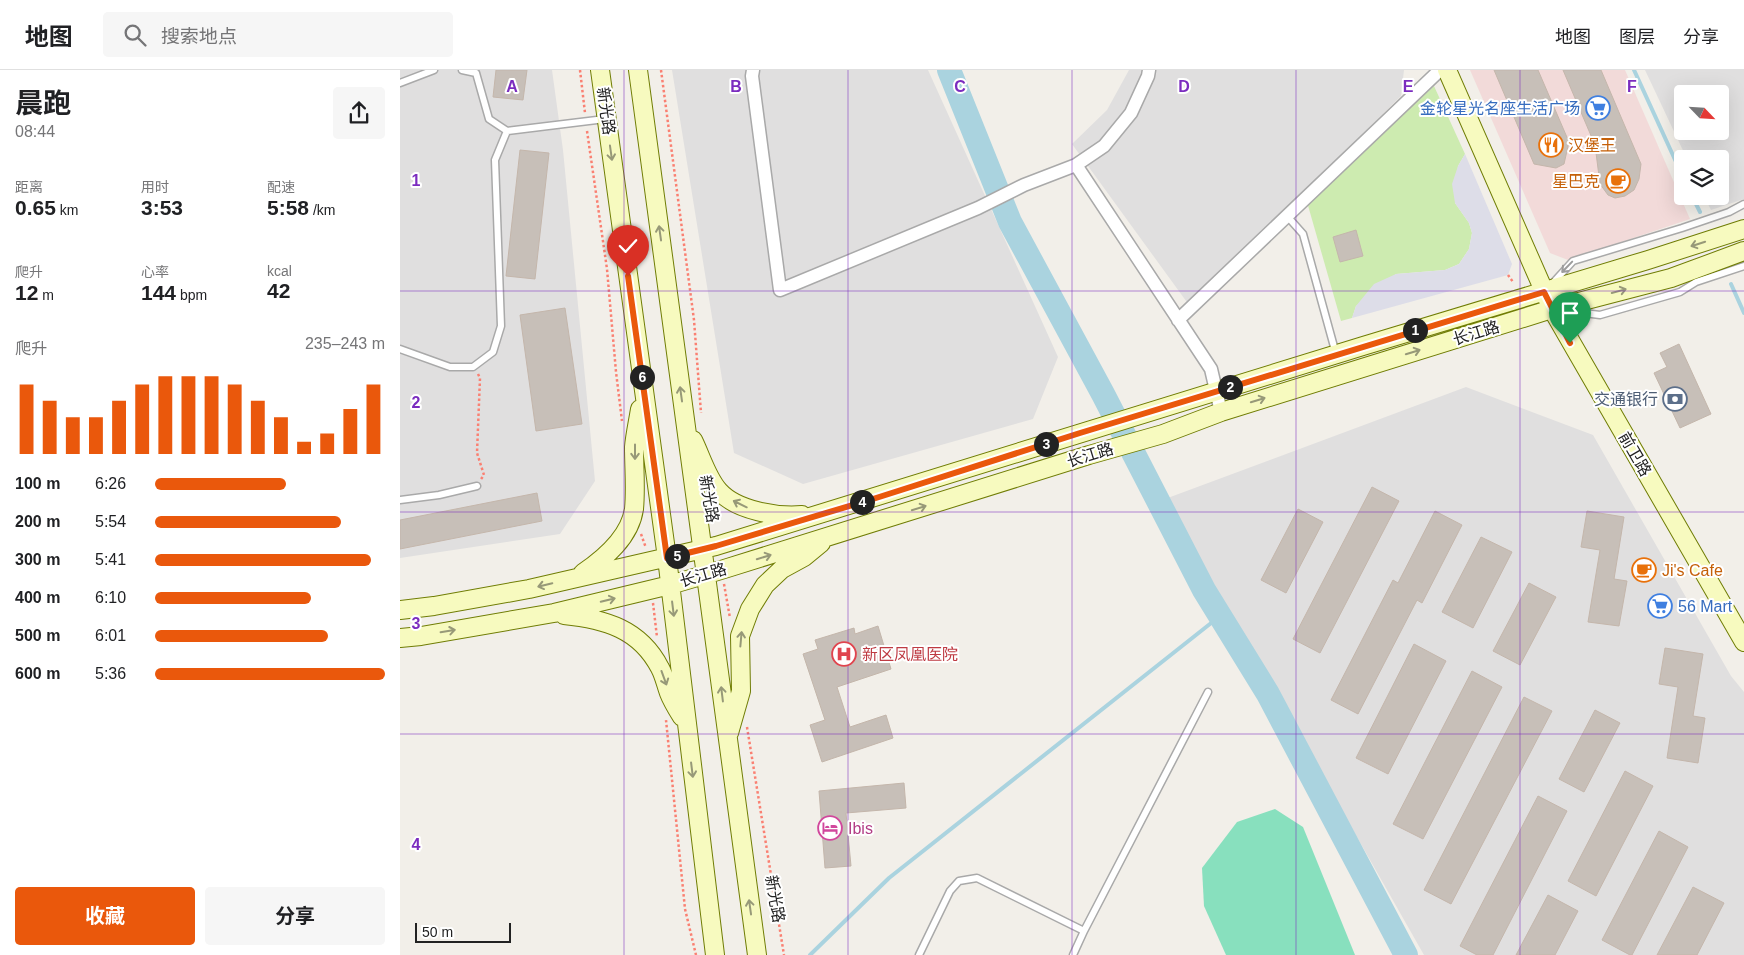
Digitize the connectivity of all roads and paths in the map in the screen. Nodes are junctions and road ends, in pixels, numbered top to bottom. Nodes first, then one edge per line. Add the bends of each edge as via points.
1 (434, 70) edge
2 (462, 70) edge
3 (600, 70) edge
4 (638, 70) edge
5 (660, 70) edge
6 (753, 70) edge
7 (1149, 70) edge
8 (1440, 70) edge
9 (1447, 70) edge
10 (476, 72) edge
11 (400, 83) edge
12 (607, 118) junction
13 (508, 131) junction
14 (1076, 165) junction
15 (1744, 204) edge
16 (1288, 216) junction
17 (1744, 229) edge
18 (1744, 251) edge
19 (1744, 266) edge
20 (1508, 275) dead end
21 (1513, 282) dead end
22 (1544, 292) junction
23 (1552, 309) junction
24 (1178, 320) junction
25 (400, 349) edge
26 (1336, 354) junction
27 (473, 367) junction
28 (643, 386) junction
29 (1216, 391) junction
30 (1221, 412) junction
31 (693, 422) junction
32 (477, 486) joint
33 (400, 500) edge
34 (822, 514) junction
35 (832, 536) junction
36 (702, 550) junction
37 (667, 558) junction
38 (714, 572) junction
39 (576, 578) junction
40 (670, 585) junction
41 (400, 610) edge
42 (554, 613) junction
43 (731, 626) dead end
44 (400, 638) edge
45 (1744, 642) edge
46 (1208, 692) dead end
47 (746, 720) dead end
48 (687, 727) junction
49 (727, 738) junction
50 (1084, 931) junction
51 (716, 955) edge
52 (757, 955) edge
53 (784, 955) edge
54 (919, 955) edge
55 (1073, 955) edge

1 - 11 lane
2 - 10 lane
3 - 12 main road, 新光路
31 -> 4 main road, 新光路
5 - 31 path via 694,320
6 - 14 street via 780,290
7 - 14 street via 1131,113 1104,146
8 - 16 street
9 - 22 main road, 前卫路
10 - 13 lane via 489,118
12 - 13 lane
12 -> 28 main road, 新光路
13 - 27 lane via 495,160 501,326 493,352
14 - 24 street
15 -> 22 lane via 1682,228 1573,261
16 - 24 street
16 - 26 lane via 1303,234
17 -> 22 main road, 长江路
23 -> 18 main road, 长江路 via 1671,278
19 - 23 lane via 1696,282 1680,292 1600,315
20 - 21 path
22 - 23 main road, 前卫路
22 - 26 main road, 长江路
30 -> 23 main road, 长江路
23 - 45 main road, 前卫路
24 - 29 street via 1211,368
25 - 27 lane via 450,367
26 - 29 main road, 长江路
27 - 32 path via 480,378 477,453 484,475
28 - 37 main road, 新光路
28 -> 39 main road via 634,445 634,510 616,546 604,559
29 - 30 street
29 - 34 main road, 长江路
35 -> 30 main road, 长江路 via 1162,434
34 -> 31 main road via 755,511 730,499 719,491 710,476
31 - 36 main road, 新光路
32 - 33 lane via 439,496
34 - 36 main road, 长江路
38 -> 35 main road, 长江路
49 -> 35 main road via 742,692 740,636 750,609 765,585 782,569
36 - 37 main road, 长江路
36 - 38 main road, 新光路
37 - 39 main road, 长江路
37 - 40 main road, 新光路
38 - 40 main road, 长江路
38 - 43 path
49 -> 38 main road, 新光路
39 -> 41 main road, 长江路
42 -> 40 main road, 长江路
40 -> 48 main road, 新光路
44 -> 42 main road, 长江路
42 -> 48 main road via 589,617 611,623 631,634 645,646 660,668 670,696
46 - 50 lane
47 - 53 path, 新光路
48 -> 51 main road, 新光路
52 -> 49 main road, 新光路
50 - 54 lane via 977,878 959,881 950,891
50 - 55 lane

